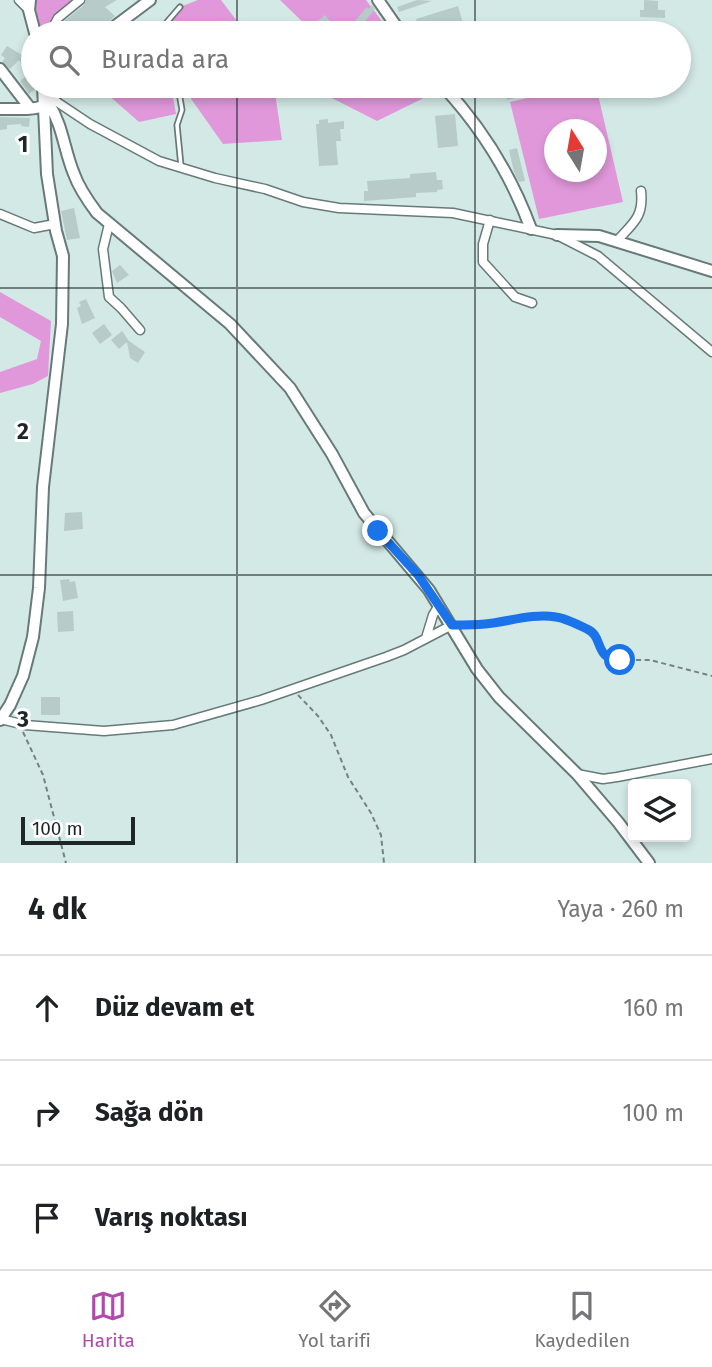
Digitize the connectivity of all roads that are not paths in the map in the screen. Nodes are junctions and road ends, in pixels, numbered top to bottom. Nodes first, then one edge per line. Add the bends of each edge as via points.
1 (19, 0) edge
2 (80, 0) edge
3 (150, 0) edge
4 (378, 0) edge
5 (29, 5) edge
6 (180, 7) dead end
7 (57, 21) edge
8 (122, 21) edge
9 (168, 21) edge
10 (393, 21) edge
11 (0, 69) edge
12 (21, 96) edge
13 (22, 98) edge
14 (47, 98) edge
15 (53, 98) edge
16 (180, 98) edge
17 (453, 98) edge
18 (49, 104) junction
19 (30, 108) junction
20 (0, 109) edge
21 (181, 168) junction
22 (641, 191) dead end
23 (0, 214) edge
24 (490, 220) junction
25 (55, 224) junction
26 (109, 224) junction
27 (531, 229) junction
28 (557, 235) junction
29 (617, 241) junction
30 (712, 271) edge
31 (532, 303) dead end
32 (140, 330) dead end
33 (712, 352) edge
34 (439, 605) junction
35 (452, 625) junction
36 (426, 638) junction
37 (1, 719) edge
38 (712, 759) edge
39 (577, 774) junction
40 (649, 863) edge

1 - 5 street
2 - 7 street
3 - 8 street
4 - 10 street
6 - 9 lane
11 - 12 street
13 - 19 street
14 - 18 street
15 - 18 street
16 - 21 lane
17 - 27 street via 517,192
18 - 19 street
18 - 21 street
18 - 25 street via 47,174
18 - 26 street via 59,120 79,185
19 - 20 street
21 - 24 street via 339,208
22 - 29 street via 638,218
23 - 25 street via 34,228
24 - 27 street
24 - 31 street via 483,262 515,298
25 - 37 street via 63,256 64,290 43,487 39,588 23,676
26 - 32 street via 103,249 108,297
26 - 34 street via 230,324 290,388 364,513
27 - 28 street
28 - 29 street
28 - 33 street via 598,256
29 - 30 street
34 - 35 street
34 - 36 street
35 - 36 street
35 - 39 street via 499,697
36 - 37 street via 404,650 197,720 104,731
38 - 39 street via 617,778
39 - 40 street

